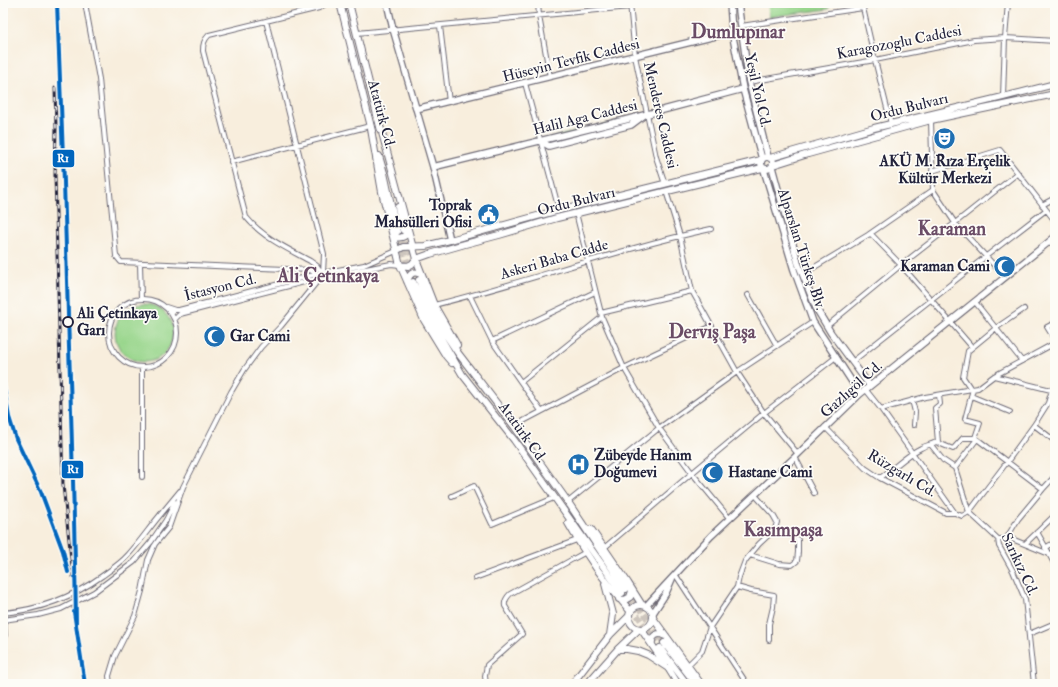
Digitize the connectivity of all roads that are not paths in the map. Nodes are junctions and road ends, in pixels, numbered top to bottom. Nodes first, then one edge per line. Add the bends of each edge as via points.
1 (85, 3) edge
2 (327, 3) edge
3 (340, 3) edge
4 (349, 3) edge
5 (387, 3) edge
6 (538, 3) edge
7 (730, 3) edge
8 (738, 3) edge
9 (864, 3) edge
10 (1008, 3) edge
11 (630, 5) edge
12 (863, 8) junction
13 (538, 16) junction
14 (266, 21) junction
15 (440, 26) junction
16 (741, 26) junction
17 (393, 30) junction
18 (732, 32) junction
19 (357, 33) junction
20 (1005, 38) junction
21 (1055, 41) edge
22 (635, 56) junction
23 (875, 60) junction
24 (550, 77) junction
25 (749, 82) junction
26 (525, 84) junction
27 (1055, 84) edge
28 (743, 89) junction
29 (1055, 94) edge
30 (1003, 97) junction
31 (449, 102) junction
32 (416, 109) junction
33 (647, 114) junction
34 (931, 120) junction
35 (891, 124) junction
36 (371, 128) junction
37 (540, 141) junction
38 (297, 145) junction
39 (765, 159) junction
40 (231, 162) junction
41 (772, 166) junction
42 (432, 167) junction
43 (763, 169) junction
44 (932, 170) junction
45 (1018, 173) junction
46 (665, 184) junction
47 (933, 190) junction
48 (666, 191) junction
49 (1055, 198) edge
50 (1042, 205) junction
51 (559, 210) junction
52 (1046, 210) junction
53 (576, 213) junction
54 (1055, 221) edge
55 (955, 223) junction
56 (711, 229) dead end
57 (400, 232) junction
58 (871, 234) junction
59 (680, 236) junction
60 (1055, 237) edge
61 (450, 240) junction
62 (412, 246) junction
63 (396, 251) junction
64 (985, 256) junction
65 (416, 259) junction
66 (587, 261) junction
67 (140, 263) junction
68 (400, 265) junction
69 (901, 265) junction
70 (322, 273) junction
71 (317, 274) junction
72 (803, 274) junction
73 (1005, 277) junction
74 (320, 278) junction
75 (415, 279) junction
76 (692, 291) junction
77 (595, 292) junction
78 (748, 295) dead end
79 (470, 296) junction
80 (141, 299) junction
81 (932, 300) junction
82 (974, 302) junction
83 (434, 305) junction
84 (166, 307) junction
85 (1024, 308) dead end
86 (601, 315) junction
87 (175, 319) junction
88 (813, 322) junction
89 (950, 322) junction
90 (1055, 323) edge
91 (712, 326) junction
92 (827, 326) junction
93 (996, 328) junction
94 (1055, 340) edge
95 (492, 341) junction
96 (1055, 343) edge
97 (777, 346) junction
98 (972, 347) junction
99 (836, 357) junction
100 (1022, 361) junction
101 (852, 362) junction
102 (142, 367) junction
103 (624, 368) junction
104 (472, 371) junction
105 (737, 372) junction
106 (994, 376) junction
107 (521, 382) junction
108 (868, 388) junction
109 (972, 389) junction
110 (1054, 390) edge
111 (860, 394) junction
112 (939, 395) junction
113 (971, 396) junction
114 (912, 400) junction
115 (881, 409) junction
116 (541, 411) junction
117 (1010, 412) dead end
118 (764, 413) junction
119 (914, 425) dead end
120 (1034, 425) junction
121 (514, 426) junction
122 (825, 427) junction
123 (659, 428) junction
124 (976, 438) junction
125 (1055, 441) edge
126 (938, 442) junction
127 (931, 445) junction
128 (912, 454) junction
129 (797, 455) junction
130 (1007, 462) junction
131 (955, 468) junction
132 (692, 473) junction
133 (1055, 476) edge
134 (142, 477) dead end
135 (880, 478) junction
136 (183, 487) junction
137 (1043, 489) junction
138 (814, 493) dead end
139 (755, 495) junction
140 (452, 496) dead end
141 (554, 498) junction
142 (568, 502) junction
143 (969, 512) junction
144 (955, 513) junction
145 (1055, 515) edge
146 (730, 519) junction
147 (775, 529) junction
148 (1037, 532) junction
149 (998, 539) junction
150 (1006, 539) junction
151 (577, 540) junction
152 (1055, 542) edge
153 (1025, 544) junction
154 (604, 548) junction
155 (1046, 548) junction
156 (586, 552) junction
157 (1049, 554) junction
158 (750, 555) junction
159 (1054, 562) edge
160 (675, 574) junction
161 (602, 575) junction
162 (475, 578) dead end
163 (737, 587) junction
164 (625, 593) junction
165 (3, 605) edge
166 (644, 606) junction
167 (3, 613) edge
168 (630, 614) junction
169 (653, 616) junction
170 (3, 620) edge
171 (1055, 623) edge
172 (710, 627) junction
173 (640, 629) junction
174 (1029, 634) junction
175 (610, 635) junction
176 (666, 636) junction
177 (3, 638) edge
178 (768, 640) dead end
179 (652, 645) junction
180 (618, 649) junction
181 (688, 665) junction
182 (668, 668) junction
183 (677, 683) edge
184 (1034, 683) edge
185 (110, 684) edge
186 (486, 684) edge
187 (572, 684) edge
188 (587, 684) edge
189 (687, 684) edge
190 (696, 684) edge
191 (701, 684) edge
192 (747, 684) edge

1 - 67 street via 99,79 116,256 121,262
2 - 14 street via 319,8
3 - 36 main road, Atatürk Cd.
4 - 19 main road, Atatürk Cd.
5 - 17 street
6 - 13 street
7 - 18 street, Yeşil Yol Cd.
8 - 16 street, Yeşil Yol Cd.
9 - 12 street
10 - 20 street
11 - 13 street
11 - 22 street, Menderes Caddesi
12 - 16 street
12 - 23 street
13 - 15 street
13 - 24 street
14 - 38 street
14 - 40 street via 209,35 203,44 204,60
15 - 17 street
15 - 31 street
16 - 25 street, Yeşil Yol Cd.
17 - 19 street
17 - 32 street
18 - 22 street, Hüseyin Tevfik Caddesi
18 - 28 street, Yeşil Yol Cd.
19 - 57 main road, Atatürk Cd. via 381,129
20 - 21 street, Karagozoglu Caddesi
20 - 23 street, Karagozoglu Caddesi via 974,40
20 - 30 street
22 - 24 street, Hüseyin Tevfik Caddesi
22 - 33 street, Menderes Caddesi
23 - 25 street, Karagozoglu Caddesi
23 - 35 street
24 - 26 street, Hüseyin Tevfik Caddesi
25 - 39 street, Yeşil Yol Cd.
26 - 31 street, Hüseyin Tevfik Caddesi
26 - 37 street
27 - 30 main road, Ordu Bulvarı
28 - 33 street, Halil Aga Caddesi
28 - 39 street, Yeşil Yol Cd.
29 - 34 main road, Ordu Bulvarı
30 - 35 main road, Ordu Bulvarı
31 - 32 street, Hüseyin Tevfik Caddesi
32 - 42 street
33 - 37 street, Halil Aga Caddesi
33 - 46 street, Menderes Caddesi
34 - 41 main road, Ordu Bulvarı
34 - 44 street
35 - 39 main road, Ordu Bulvarı
36 - 38 street
36 - 57 main road, Atatürk Cd. via 382,192
37 - 42 street, Halil Aga Caddesi
37 - 51 street
38 - 40 street
38 - 70 street via 324,254
39 - 41 main road via 772,161
39 - 43 main road via 760,164
39 - 46 main road, Ordu Bulvarı
40 - 70 street via 246,217 252,225 310,261
41 - 43 main road, Ordu Bulvarı via 769,170
41 - 72 street, Alparslan Türkeş Blv.
42 - 61 street
43 - 48 main road, Ordu Bulvarı
43 - 88 street, Alparslan Türkeş Blv.
44 - 45 street via 1000,150
44 - 47 street
45 - 50 street
45 - 55 street
46 - 51 main road, Ordu Bulvarı
47 - 55 street
47 - 58 street
48 - 53 main road, Ordu Bulvarı
48 - 59 street
49 - 50 street
50 - 52 street
51 - 61 main road, Ordu Bulvarı
52 - 54 street
52 - 64 street
53 - 65 main road, Ordu Bulvarı
53 - 66 street
55 - 64 street
55 - 69 street
56 - 59 street, Askeri Baba Cadde
57 - 62 main road
57 - 63 main road
58 - 69 street
58 - 72 street
59 - 66 street, Askeri Baba Cadde
59 - 76 street
60 - 73 street, Gazlıgöl Cd.
61 - 62 main road, Ordu Bulvarı via 425,246
62 - 63 main road, Ordu Bulvarı
62 - 65 main road
63 - 68 main road
63 - 70 street, İstasyon Cd. via 364,265
64 - 73 street
64 - 81 street
65 - 68 main road, Ordu Bulvarı via 408,266
65 - 75 main road
66 - 77 street
66 - 79 street, Askeri Baba Cadde
67 - 71 street via 310,270
67 - 80 street
68 - 74 street, İstasyon Cd. via 391,264
68 - 75 main road
69 - 81 street
69 - 92 street
70 - 71 street, İstasyon Cd.
71 - 74 street
71 - 84 street, İstasyon Cd. via 179,310
72 - 92 street, Alparslan Türkeş Blv. via 816,308
73 - 82 street, Gazlıgöl Cd.
74 - 87 street, İstasyon Cd. via 180,314
74 - 136 street via 244,370
75 - 83 main road
75 - 104 main road, Atatürk Cd. via 440,326
75 - 141 main road, Atatürk Cd. via 424,320 446,356 514,440
76 - 86 street
76 - 91 street
77 - 86 street
77 - 95 street
78 - 97 street
79 - 83 street, Askeri Baba Cadde
79 - 95 street
80 - 84 street via 150,299
80 - 102 street via 130,301 113,316 110,339 121,359
81 - 89 street
81 - 101 street
82 - 89 street, Gazlıgöl Cd.
82 - 93 street
83 - 104 main road
84 - 87 street
85 - 93 street
86 - 103 street
86 - 107 street
87 - 102 street via 177,336 172,352 154,365
88 - 97 street
88 - 99 street, Alparslan Türkeş Blv.
89 - 98 street
89 - 108 street, Gazlıgöl Cd.
90 - 94 street via 1047,327
91 - 103 street
91 - 105 street
92 - 101 street, Alparslan Türkeş Blv.
93 - 98 street
93 - 100 street
95 - 107 street
96 - 100 street
97 - 105 street
98 - 109 street via 968,351 963,377
99 - 111 street, Alparslan Türkeş Blv.
99 - 118 street
100 - 106 street
101 - 108 street, Alparslan Türkeş Blv.
102 - 134 street
103 - 116 street
103 - 123 street
104 - 121 main road, Atatürk Cd.
105 - 118 street
105 - 123 street
106 - 109 street via 978,388
106 - 110 street
107 - 116 street
108 - 111 street, Gazlıgöl Cd.
108 - 115 street
109 - 112 street
109 - 113 street
110 - 120 street
111 - 122 street, Gazlıgöl Cd.
112 - 114 street
112 - 126 street via 940,404 935,408
113 - 117 street
113 - 124 street via 966,419 980,424
114 - 115 street
114 - 119 street via 915,412
115 - 128 street
116 - 121 street
118 - 129 street
118 - 132 street
120 - 125 street
120 - 130 street
121 - 142 main road, Atatürk Cd.
122 - 129 street, Gazlıgöl Cd.
122 - 135 street, Rüzgarlı Cd. via 865,468
123 - 132 street
123 - 142 street
124 - 126 street via 963,438 953,449
124 - 130 street
124 - 131 street
126 - 127 street
127 - 128 street
127 - 131 street via 943,460
128 - 135 street
128 - 144 street
129 - 138 street
129 - 139 street, Gazlıgöl Cd.
130 - 137 street
130 - 143 street
131 - 143 street
132 - 146 street
132 - 154 street
133 - 137 street
135 - 144 street, Rüzgarlı Cd. via 946,513
136 - 167 street, bridge via 114,568 89,585 58,600
136 - 170 street, bridge via 151,542 134,562 94,592 61,609
136 - 185 street via 169,527 155,544 148,560 135,616 115,656 109,676
137 - 150 street via 1018,519
139 - 146 street, Gazlıgöl Cd.
139 - 147 street via 773,515
140 - 141 street via 474,486 492,524
141 - 151 main road
141 - 164 main road, Atatürk Cd.
142 - 154 main road via 581,515
142 - 164 main road, Atatürk Cd.
143 - 144 street, Rüzgarlı Cd. via 962,516
143 - 149 street, Sarıkız Cd.
145 - 148 street
146 - 160 street, Gazlıgöl Cd.
147 - 158 street
147 - 158 street via 798,540 795,563 792,566 785,566
148 - 153 street
148 - 155 street
149 - 150 street
149 - 174 street, Sarıkız Cd. via 999,546 1026,599
150 - 153 street
151 - 156 main road
151 - 162 street
152 - 155 street
153 - 157 street
154 - 164 main road via 628,583
155 - 157 street
156 - 161 main road
156 - 186 street via 507,597 505,606 522,634 487,665
157 - 159 street
158 - 163 street via 745,561
160 - 166 street, Gazlıgöl Cd.
160 - 169 street, Gazlıgöl Cd.
160 - 172 street
161 - 164 main road
161 - 175 main road via 613,614
163 - 172 street
163 - 178 street via 774,595
164 - 166 main road
164 - 168 main road
165 - 177 street
166 - 168 main road via 635,607
166 - 169 main road via 649,608
168 - 173 main road via 633,625
168 - 175 main road
169 - 173 main road via 652,624
169 - 176 main road
171 - 174 street
172 - 181 street via 702,651
172 - 192 street
173 - 179 main road
173 - 180 main road
174 - 184 street, Sarıkız Cd.
175 - 187 main road
176 - 179 main road via 656,635 652,638
176 - 181 main road
179 - 182 main road
180 - 182 main road via 638,651
180 - 188 main road
181 - 191 main road
182 - 183 main road
189 - 190 main road via 662,646

